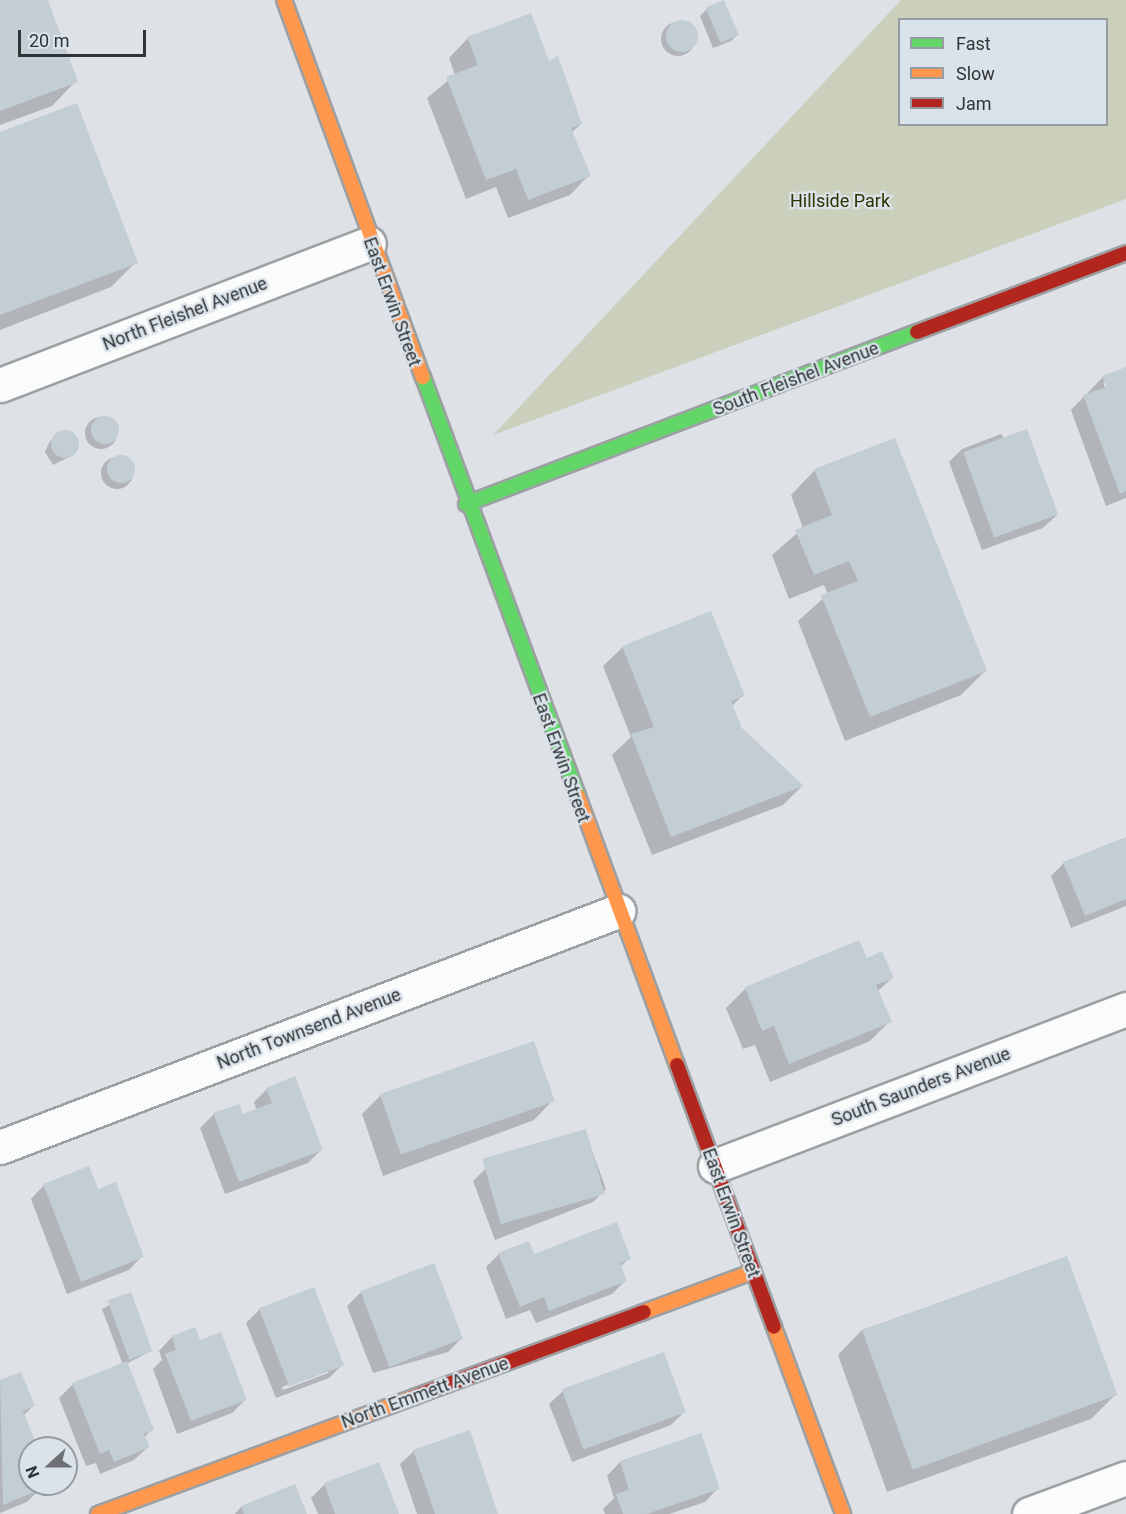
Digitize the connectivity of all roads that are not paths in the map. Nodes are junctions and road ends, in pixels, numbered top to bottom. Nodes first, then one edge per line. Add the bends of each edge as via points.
1 (284, 0) edge
2 (369, 243) junction
3 (1126, 253) edge
4 (0, 385) edge
5 (466, 504) junction
6 (618, 911) junction
7 (1126, 1008) edge
8 (0, 1147) edge
9 (715, 1166) junction
10 (752, 1272) junction
11 (1126, 1478) edge
12 (98, 1514) edge
13 (843, 1514) edge
14 (1029, 1514) edge

1 - 2 main road, East Erwin Street
2 - 4 street, North Fleishel Avenue
2 - 5 main road, East Erwin Street
3 - 5 main road, South Fleishel Avenue
5 - 6 main road, East Erwin Street
6 - 8 street, North Townsend Avenue
6 - 9 main road, East Erwin Street
7 - 9 street, South Saunders Avenue
9 - 10 main road, East Erwin Street
10 - 12 main road, North Emmett Avenue
10 - 13 main road, East Erwin Street
11 - 14 street

